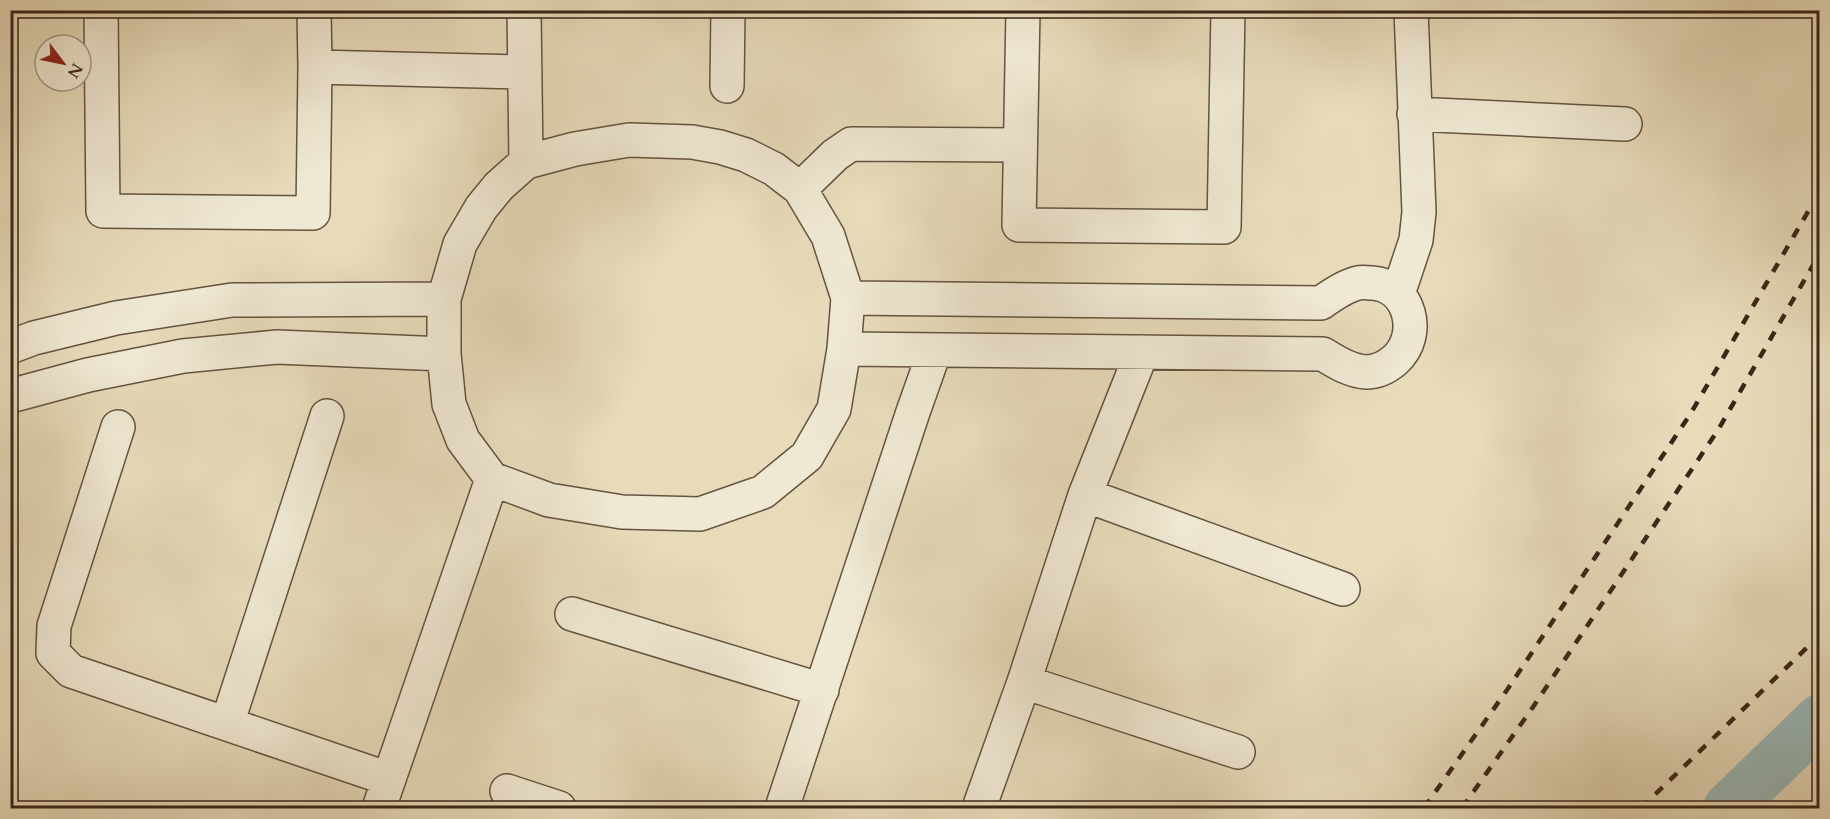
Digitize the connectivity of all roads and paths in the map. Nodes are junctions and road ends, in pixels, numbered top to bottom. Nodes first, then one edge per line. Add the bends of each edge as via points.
1 (101, 10) edge
2 (314, 10) edge
3 (524, 10) edge
4 (728, 10) edge
5 (1023, 10) edge
6 (1228, 10) edge
7 (1411, 10) edge
8 (315, 68) junction
9 (525, 72) junction
10 (727, 86) dead end
11 (1414, 114) junction
12 (1625, 124) dead end
13 (1020, 145) junction
14 (526, 162) junction
15 (800, 189) junction
16 (1398, 294) junction
17 (848, 298) junction
18 (444, 299) junction
19 (1321, 303) junction
20 (10, 347) edge
21 (844, 349) junction
22 (935, 350) junction
23 (1142, 352) junction
24 (444, 354) junction
25 (1323, 354) junction
26 (10, 396) edge
27 (327, 416) dead end
28 (118, 427) dead end
29 (492, 479) junction
30 (1085, 495) junction
31 (1343, 589) dead end
32 (572, 614) dead end
33 (1024, 682) junction
34 (822, 690) junction
35 (227, 723) junction
36 (1238, 752) dead end
37 (507, 791) dead end
38 (384, 794) edge
39 (559, 808) edge
40 (782, 808) edge
41 (979, 808) edge

1 - 8 street via 103,211 313,213
2 - 8 street
3 - 9 street
4 - 10 street
5 - 13 street
6 - 13 street via 1224,227 1019,225
7 - 11 street
8 - 9 street
9 - 14 street
11 - 12 street
11 - 16 street via 1419,212 1416,240
13 - 15 street via 851,144
14 - 15 street via 629,140 692,142 746,155
14 - 18 street via 481,208 460,244
15 - 17 street via 828,236
16 - 19 street via 1380,284 1359,282
16 - 25 street via 1409,313 1411,334 1403,353 1387,367 1366,372 1346,367
17 - 19 street
17 - 21 street
18 - 20 street via 232,300 116,318
18 - 24 street
19 - 25 street
21 - 22 street
21 - 29 street via 834,409 813,447 763,492 700,514 622,512 549,500
22 - 23 street
22 - 34 street
23 - 25 street
23 - 30 street
24 - 26 street via 277,347 183,356
24 - 29 street via 452,413 463,440
27 - 35 street
28 - 35 street via 54,626 53,653 71,671
29 - 38 street
30 - 31 street
30 - 33 street
32 - 34 street
33 - 36 street
33 - 41 street
34 - 40 street
35 - 38 street
37 - 39 street

